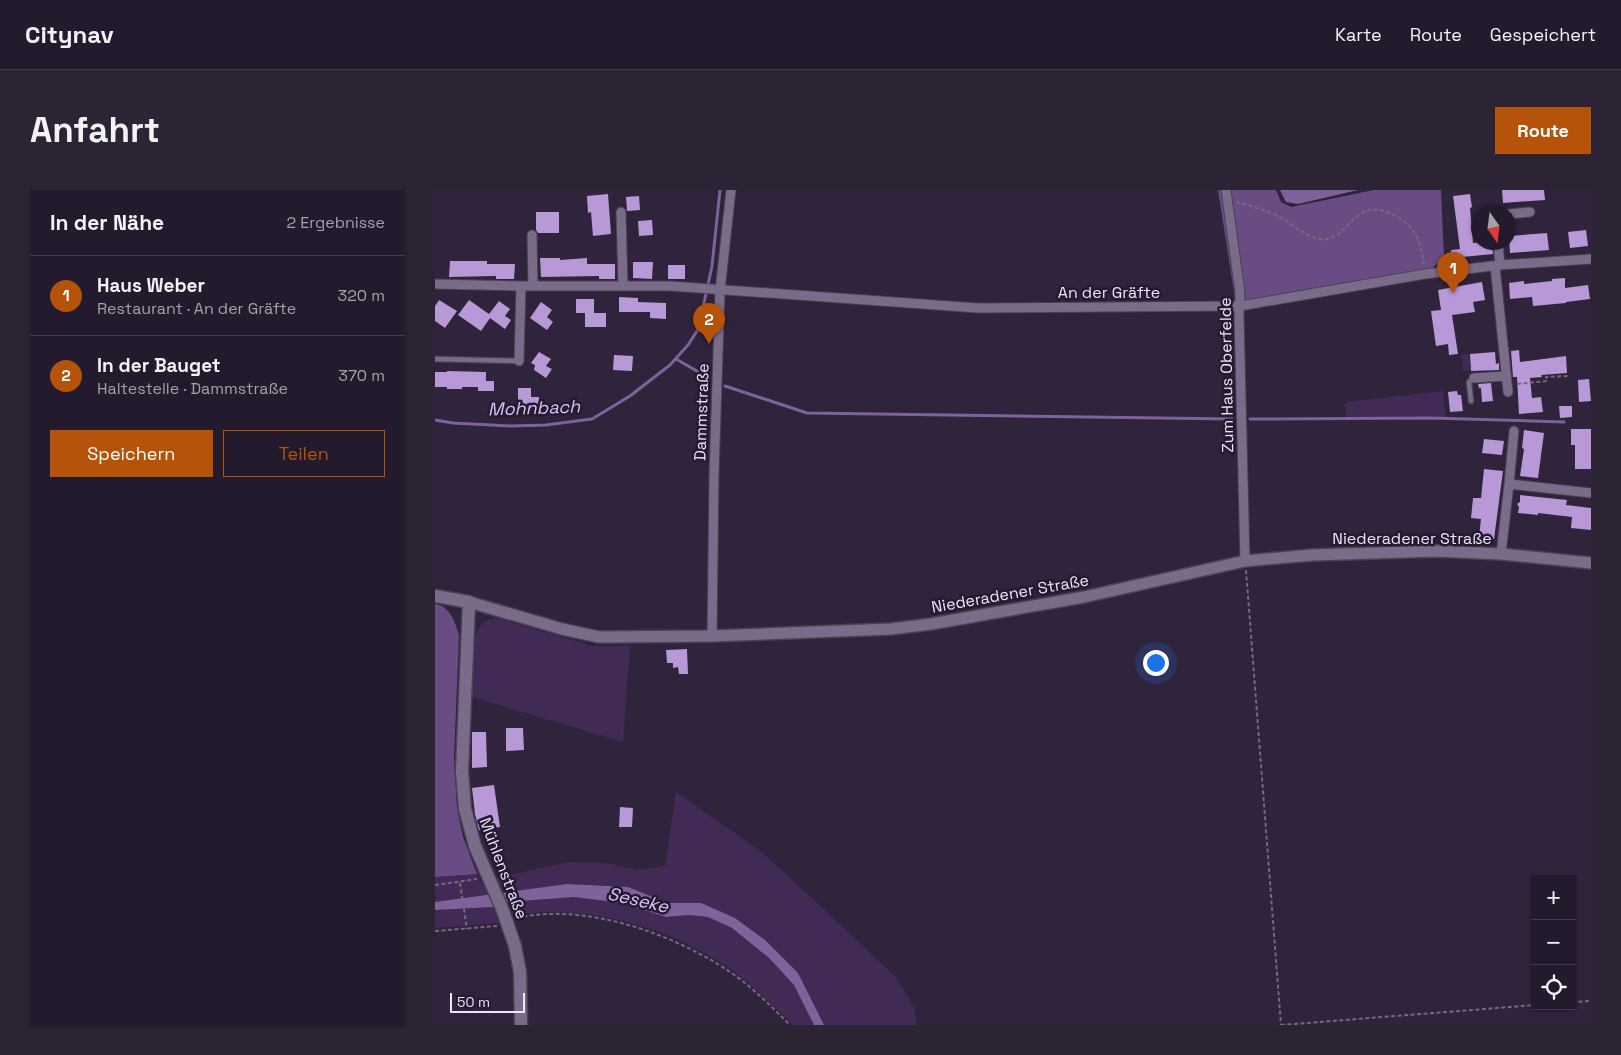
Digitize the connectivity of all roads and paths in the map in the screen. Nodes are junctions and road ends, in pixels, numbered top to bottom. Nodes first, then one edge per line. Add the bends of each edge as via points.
1 (731, 190) edge
2 (1226, 195) edge
3 (621, 212) dead end
4 (1530, 212) dead end
5 (1516, 213) edge
6 (532, 236) dead end
7 (1498, 250) edge
8 (1591, 259) edge
9 (1424, 262) dead end
10 (1498, 265) junction
11 (435, 284) edge
12 (521, 286) junction
13 (533, 286) junction
14 (623, 286) junction
15 (715, 290) junction
16 (1239, 306) junction
17 (435, 359) edge
18 (519, 361) joint
19 (1569, 376) dead end
20 (1474, 378) joint
21 (1506, 383) junction
22 (1471, 401) dead end
23 (1514, 431) dead end
24 (1509, 484) junction
25 (1591, 493) edge
26 (1501, 554) junction
27 (1245, 560) junction
28 (1591, 564) edge
29 (435, 596) edge
30 (469, 602) junction
31 (711, 636) junction
32 (489, 876) junction
33 (461, 884) junction
34 (435, 885) edge
35 (505, 916) junction
36 (529, 916) dead end
37 (467, 929) junction
38 (435, 931) edge
39 (1591, 1000) edge
40 (1576, 1002) edge
41 (1531, 1005) edge
42 (521, 1025) edge
43 (790, 1025) edge
44 (1281, 1025) edge

1 - 15 street, Dammstraße
2 - 9 path via 1276,216 1317,239 1326,240 1335,237 1366,210 1391,213 1414,232
2 - 16 street, Zum Haus Oberfelde via 1240,292
3 - 14 street
4 - 5 street
6 - 13 street
7 - 10 street
8 - 10 street, An der Gräfte
10 - 16 street, An der Gräfte via 1425,274
10 - 21 street
11 - 12 street, An der Gräfte
12 - 13 street, An der Gräfte
12 - 18 street
13 - 14 street, An der Gräfte
14 - 15 street, An der Gräfte
15 - 16 street, An der Gräfte via 978,308
15 - 31 street, Dammstraße
16 - 27 street, Zum Haus Oberfelde
17 - 18 lane
19 - 21 path via 1547,377 1547,382
20 - 21 street
20 - 22 lane via 1469,382
23 - 24 street
24 - 25 street
24 - 26 street
26 - 27 street, Niederadener Straße via 1390,552
26 - 28 street, Niederadener Straße
27 - 31 street, Niederadener Straße via 1084,596 931,624 891,629
27 - 44 path
29 - 30 main road, Niederadener Straße
30 - 31 street, Niederadener Straße via 599,637
30 - 32 main road, Mühlenstraße via 463,791 469,828
32 - 33 path
32 - 35 main road, Mühlenstraße
33 - 34 path
33 - 37 path
35 - 37 path via 497,926
35 - 42 main road, Mühlenstraße via 520,972
36 - 43 path via 573,914 601,919 683,944 733,974
37 - 38 path
39 - 40 path
41 - 44 path

